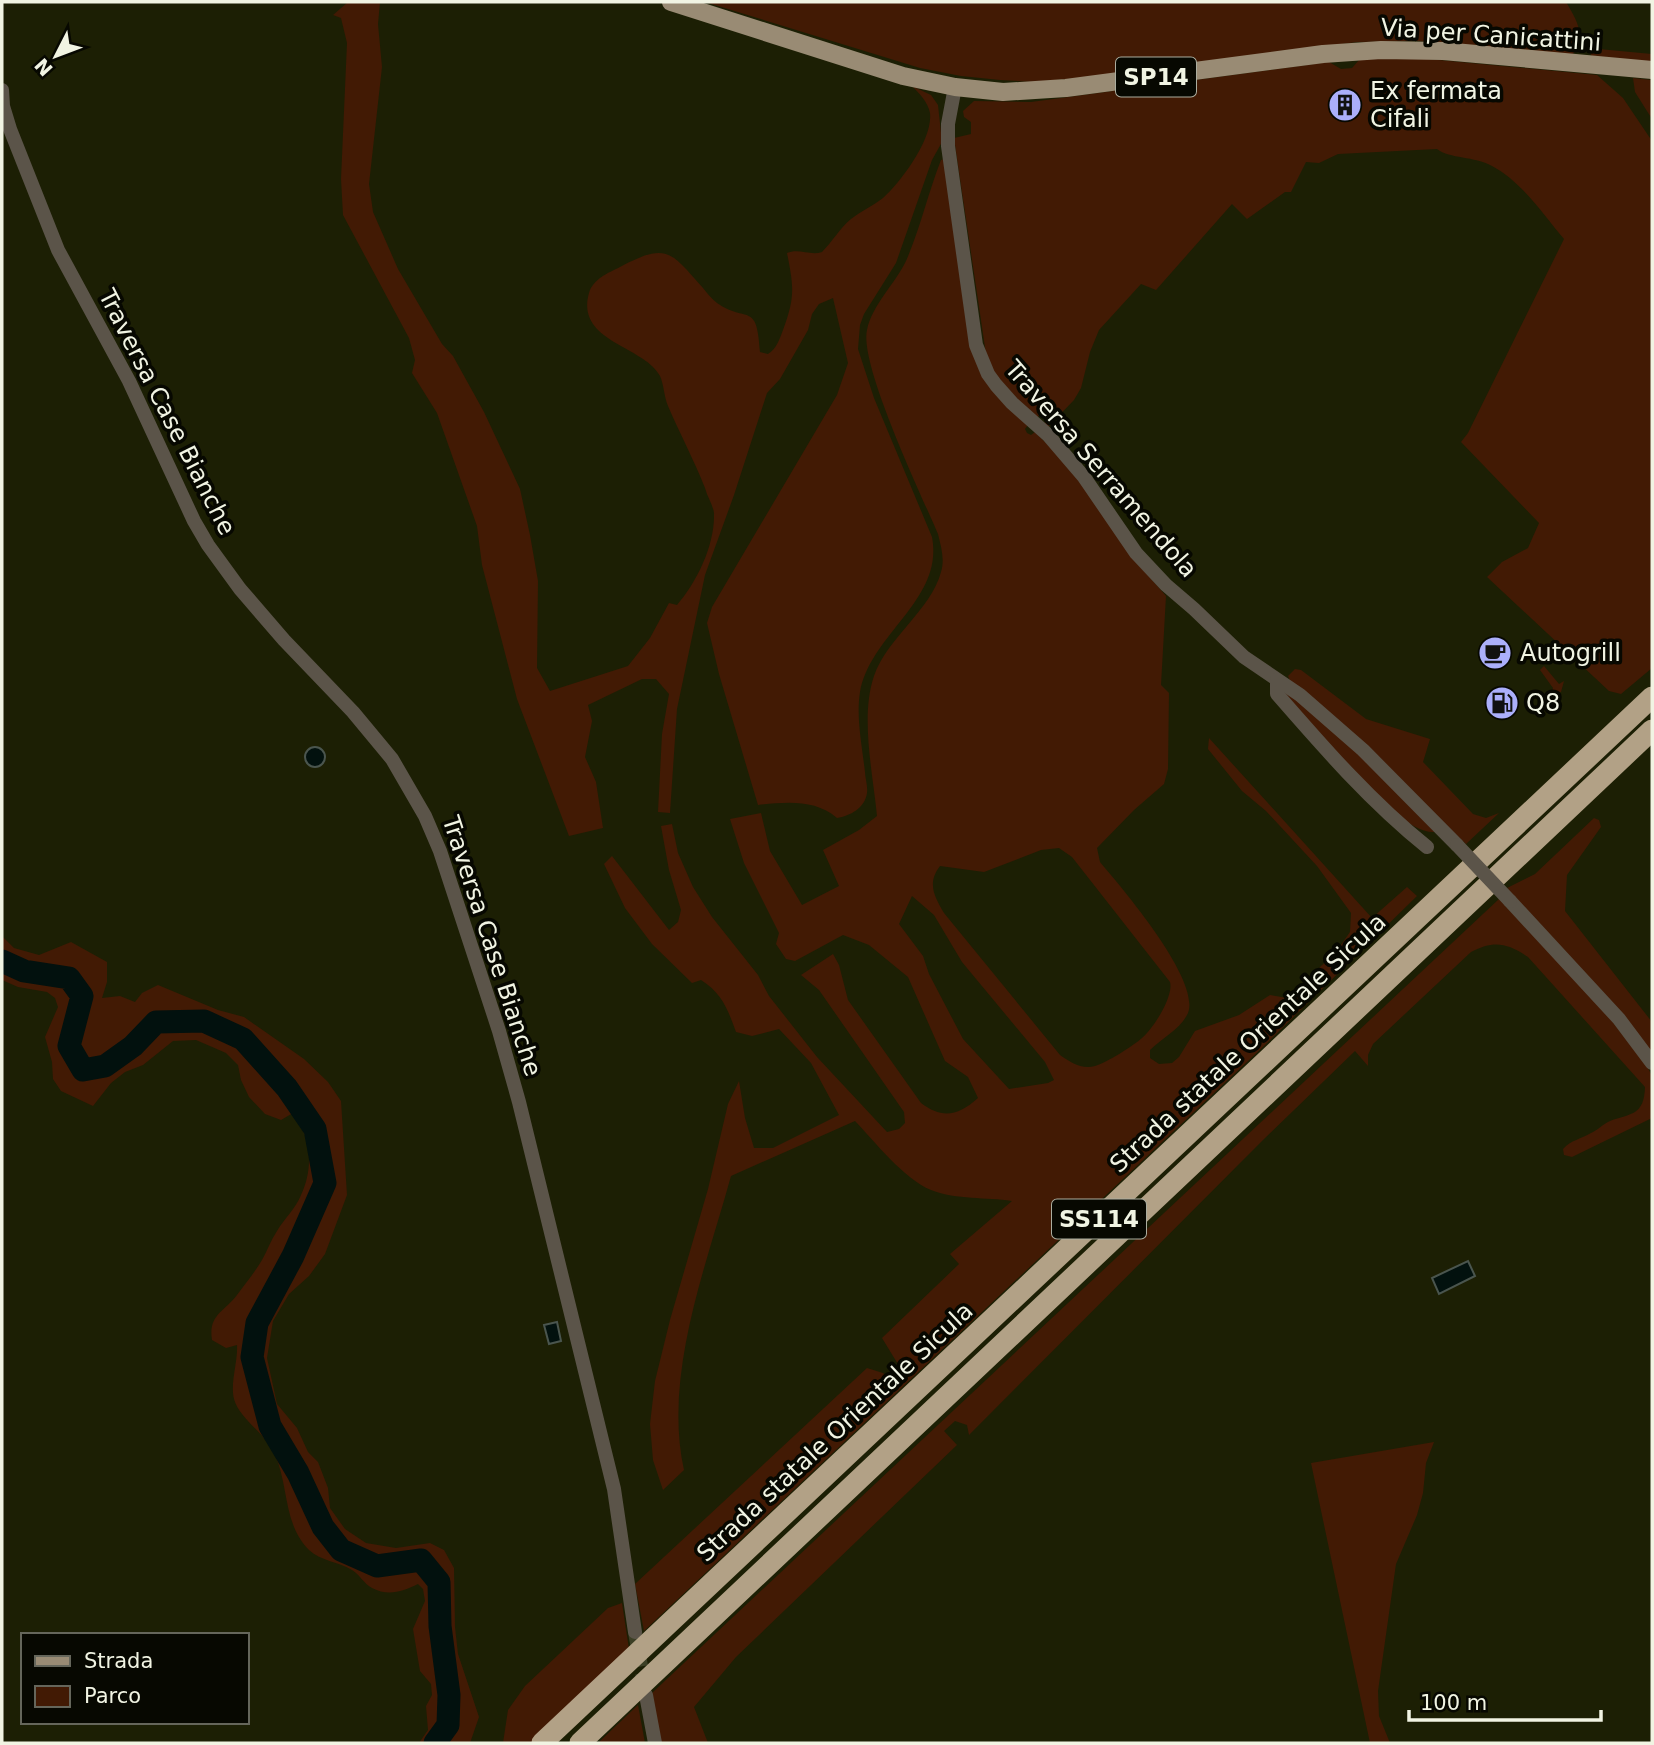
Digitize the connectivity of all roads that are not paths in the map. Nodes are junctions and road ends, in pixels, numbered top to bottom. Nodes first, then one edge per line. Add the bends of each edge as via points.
1 (670, 2) edge
2 (1652, 70) edge
3 (955, 87) junction
4 (2, 90) edge
5 (1277, 680) junction
6 (1652, 697) edge
7 (1652, 730) edge
8 (1427, 847) dead end
9 (1652, 1063) edge
10 (635, 1632) tunnel mouth
11 (646, 1695) tunnel mouth
12 (544, 1742) edge
13 (580, 1743) edge
14 (655, 1743) edge

1 - 3 main road, Via per Canicattini / SP14 via 903,76
2 - 3 main road, Via per Canicattini / SP14 via 1443,51 1381,50 1066,88 1003,92
3 - 5 street, Traversa Serramendola via 948,146 976,345 988,374 1084,477 1136,553 1166,585 1244,657
4 - 10 street, Traversa Case Bianche via 10,129 58,250 129,381 194,521 240,589 392,759 440,851 519,1102 614,1489
5 - 8 street via 1277,694 1316,740
5 - 9 street, Traversa Serramendola, bridge via 1363,750 1457,845 1619,1019
6 - 12 highway, Strada statale Orientale Sicula / SS114
7 - 13 highway, Strada statale Orientale Sicula / SS114
11 - 14 street

